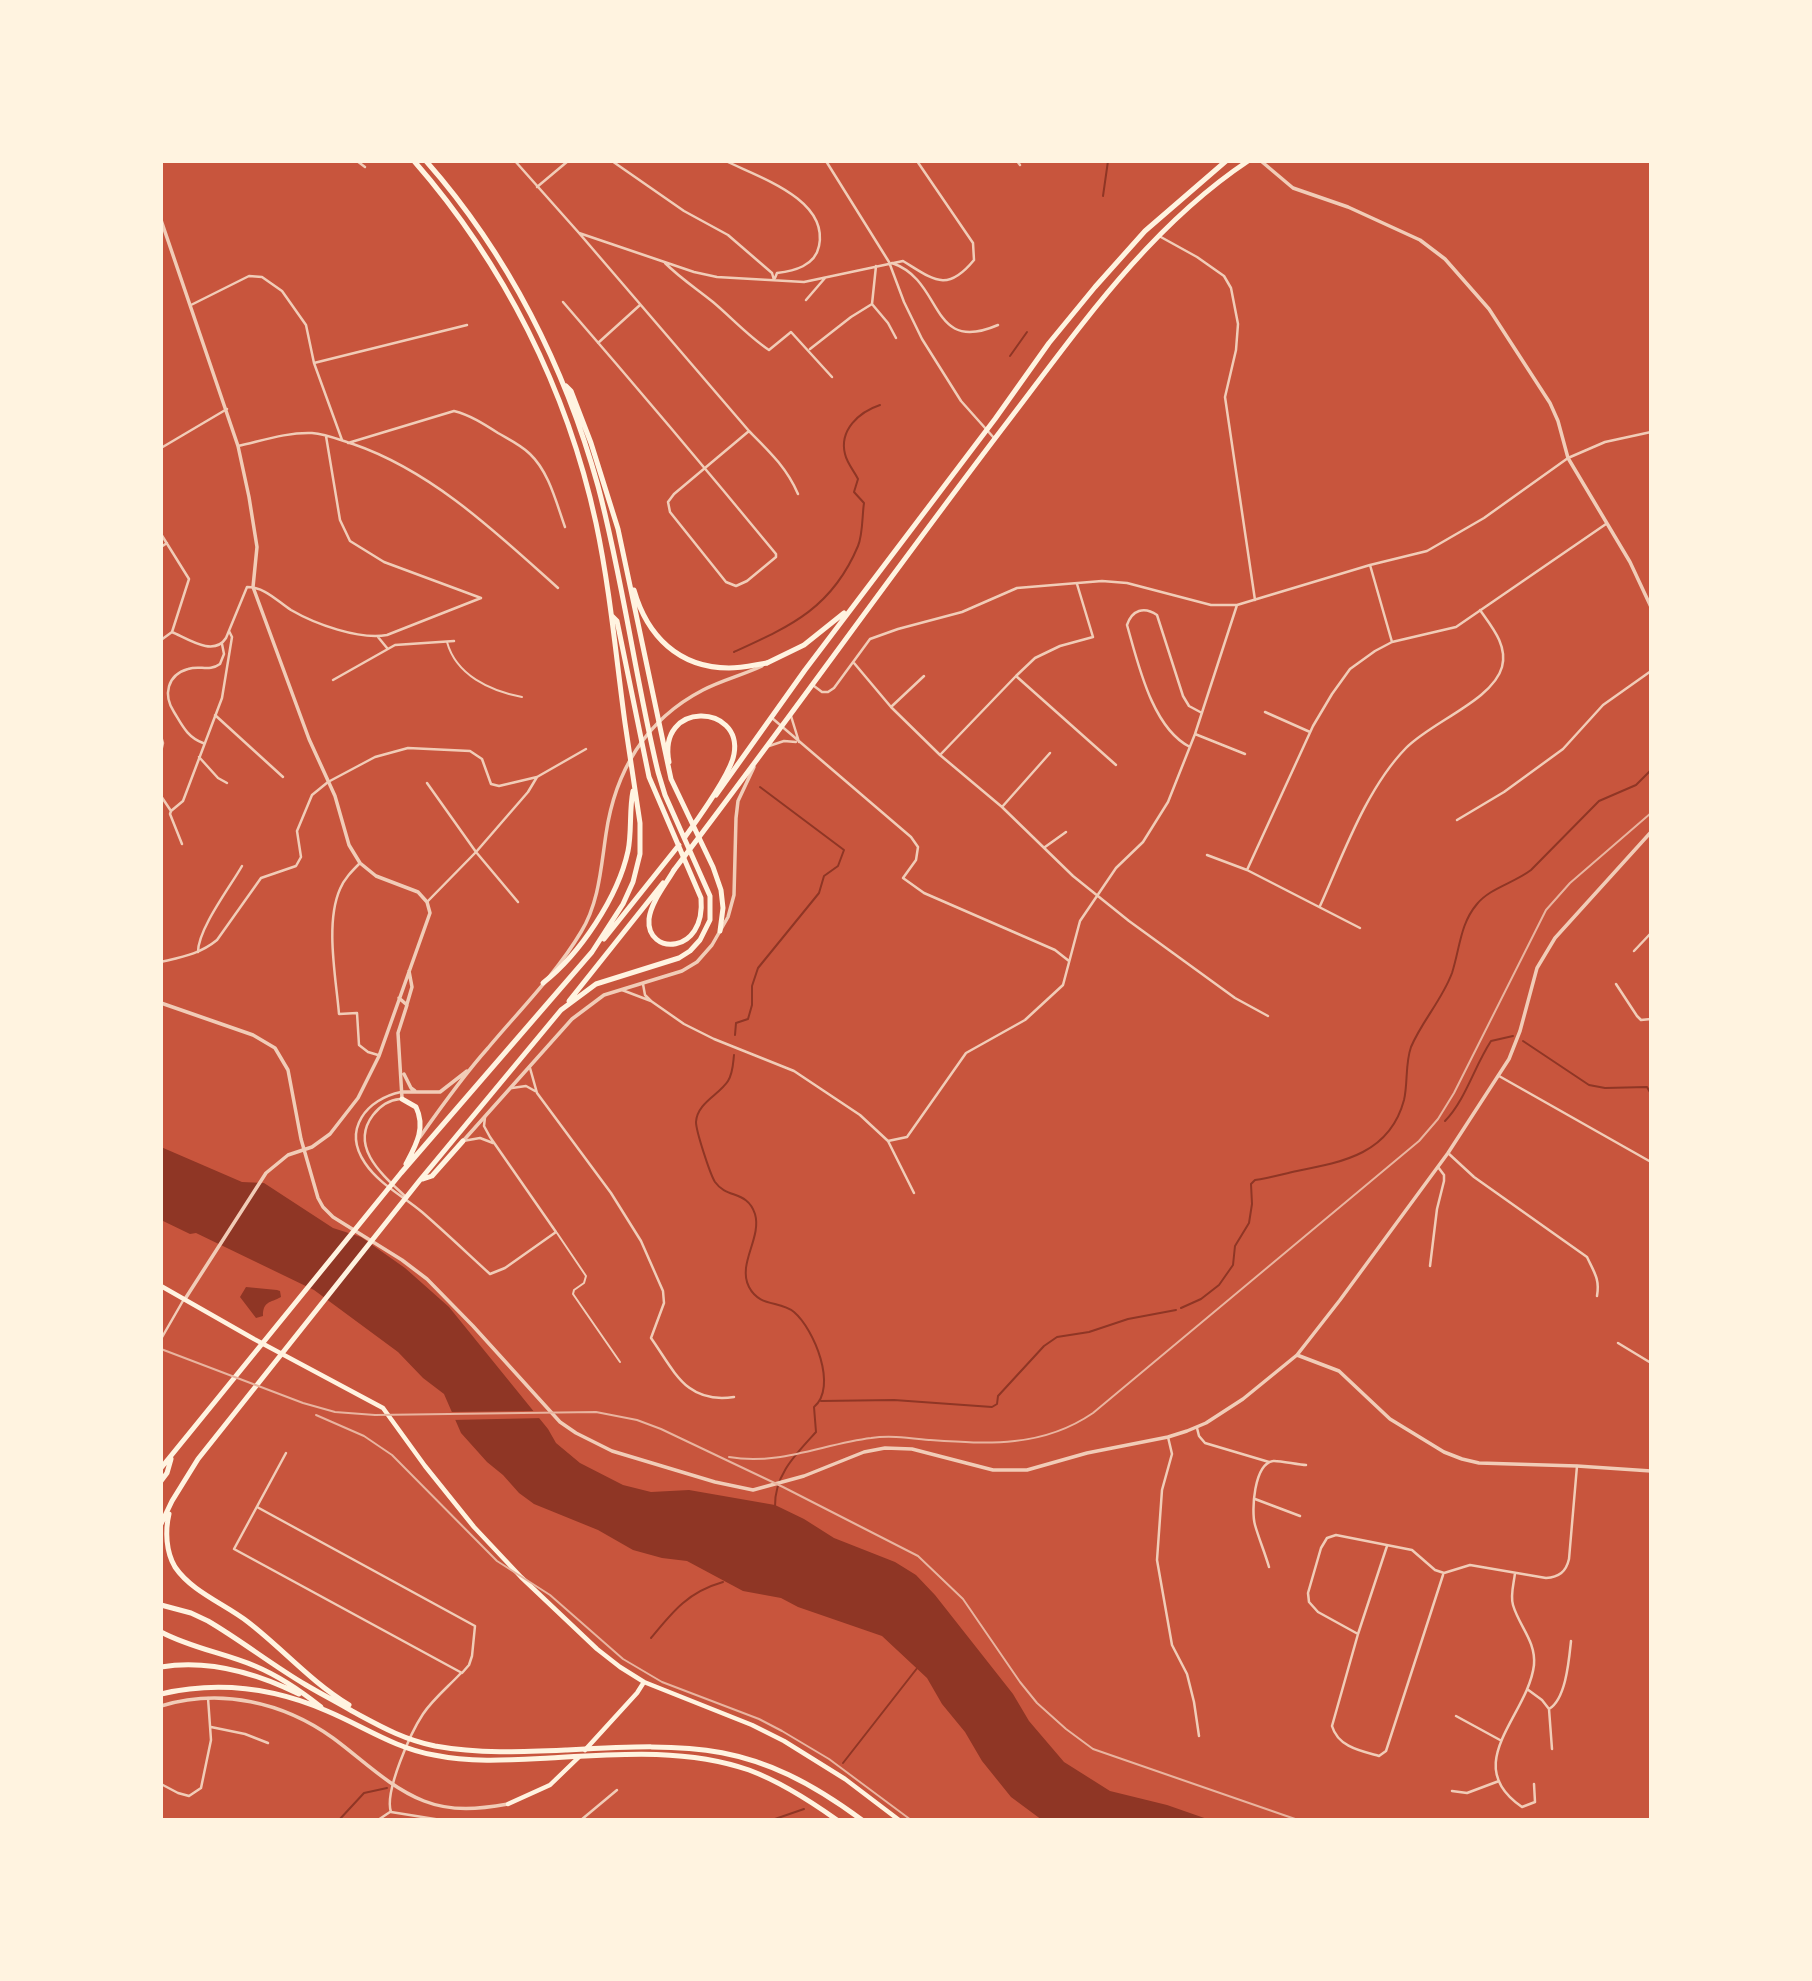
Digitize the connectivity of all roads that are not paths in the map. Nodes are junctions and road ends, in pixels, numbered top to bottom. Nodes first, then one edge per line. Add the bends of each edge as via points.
1 (357, 161) edge
2 (515, 161) edge
3 (568, 161) edge
4 (612, 161) edge
5 (726, 161) edge
6 (826, 161) edge
7 (916, 161) edge
8 (1226, 161) edge
9 (1248, 161) edge
10 (1261, 161) edge
11 (413, 163) edge
12 (429, 163) edge
13 (365, 167) dead end
14 (537, 187) junction
15 (161, 220) edge
16 (579, 233) junction
17 (1159, 236) junction
18 (663, 261) junction
19 (889, 262) junction
20 (876, 266) junction
21 (825, 278) junction
22 (774, 281) junction
23 (806, 300) dead end
24 (563, 302) dead end
25 (872, 304) junction
26 (191, 305) junction
27 (639, 305) junction
28 (467, 325) dead end
29 (998, 325) dead end
30 (896, 338) dead end
31 (598, 342) junction
32 (809, 350) junction
33 (314, 363) junction
34 (832, 377) dead end
35 (562, 381) junction
36 (227, 409) junction
37 (986, 430) junction
38 (749, 431) junction
39 (1651, 432) edge
40 (326, 436) junction
41 (995, 439) junction
42 (342, 440) junction
43 (348, 443) junction
44 (238, 446) junction
45 (161, 448) edge
46 (1568, 458) junction
47 (705, 469) junction
48 (798, 494) dead end
49 (1606, 524) junction
50 (565, 527) dead end
51 (161, 534) edge
52 (167, 543) junction
53 (161, 547) edge
54 (1370, 565) junction
55 (627, 571) junction
56 (1077, 583) junction
57 (253, 587) junction
58 (558, 588) dead end
59 (1255, 600) junction
60 (854, 604) junction
61 (1237, 605) junction
62 (1651, 607) edge
63 (1479, 610) junction
64 (612, 615) junction
65 (229, 631) junction
66 (172, 632) junction
67 (377, 636) junction
68 (161, 640) edge
69 (447, 641) junction
70 (454, 641) dead end
71 (1392, 642) junction
72 (222, 643) junction
73 (387, 648) junction
74 (853, 662) junction
75 (767, 663) junction
76 (1651, 671) edge
77 (924, 676) dead end
78 (1016, 676) junction
79 (332, 680) dead end
80 (813, 686) junction
81 (522, 697) dead end
82 (891, 707) junction
83 (1265, 712) dead end
84 (1202, 713) junction
85 (215, 715) junction
86 (791, 716) junction
87 (772, 718) junction
88 (782, 727) junction
89 (1310, 733) junction
90 (1195, 734) junction
91 (161, 736) edge
92 (799, 742) junction
93 (204, 743) junction
94 (769, 746) junction
95 (1190, 747) junction
96 (586, 749) dead end
97 (161, 752) edge
98 (1050, 753) dead end
99 (1245, 754) dead end
100 (940, 755) junction
101 (198, 756) junction
102 (759, 758) junction
103 (1116, 765) dead end
104 (282, 777) dead end
105 (537, 777) junction
106 (328, 782) junction
107 (227, 783) dead end
108 (427, 783) dead end
109 (674, 786) junction
110 (634, 788) junction
111 (161, 796) edge
112 (1002, 807) junction
113 (171, 810) junction
114 (702, 815) junction
115 (1457, 820) dead end
116 (1066, 832) dead end
117 (1651, 832) edge
118 (182, 844) dead end
119 (1045, 847) junction
120 (476, 852) junction
121 (1207, 855) dead end
122 (360, 863) junction
123 (242, 866) dead end
124 (674, 870) junction
125 (1247, 870) junction
126 (1096, 895) junction
127 (428, 902) junction
128 (518, 902) dead end
129 (1320, 906) junction
130 (1360, 928) dead end
131 (720, 931) junction
132 (1651, 933) edge
133 (1633, 951) dead end
134 (592, 952) junction
135 (198, 953) junction
136 (1070, 961) junction
137 (161, 962) edge
138 (409, 970) junction
139 (644, 982) junction
140 (543, 983) junction
141 (1616, 984) dead end
142 (619, 989) junction
143 (399, 998) junction
144 (651, 1001) junction
145 (161, 1003) edge
146 (407, 1006) junction
147 (561, 1010) junction
148 (1268, 1016) dead end
149 (1651, 1019) edge
150 (379, 1056) junction
151 (471, 1068) junction
152 (530, 1068) junction
153 (402, 1071) junction
154 (1499, 1076) junction
155 (512, 1088) junction
156 (416, 1092) junction
157 (537, 1093) junction
158 (402, 1096) junction
159 (485, 1117) junction
160 (419, 1139) junction
161 (463, 1141) junction
162 (888, 1141) junction
163 (496, 1145) junction
164 (304, 1148) junction
165 (1448, 1153) junction
166 (1651, 1162) edge
167 (1438, 1167) junction
168 (401, 1172) junction
169 (420, 1180) junction
170 (914, 1193) dead end
171 (422, 1212) junction
172 (556, 1232) junction
173 (1430, 1266) dead end
174 (161, 1286) edge
175 (1597, 1296) dead end
176 (184, 1299) junction
177 (161, 1339) edge
178 (1618, 1343) dead end
179 (1297, 1355) junction
180 (620, 1362) dead end
181 (1651, 1363) edge
182 (734, 1397) dead end
183 (1197, 1428) junction
184 (1168, 1437) junction
185 (286, 1453) dead end
186 (172, 1456) junction
187 (1270, 1462) junction
188 (1306, 1465) dead end
189 (1577, 1465) junction
190 (161, 1468) edge
191 (1651, 1471) edge
192 (161, 1481) edge
193 (1255, 1499) junction
194 (172, 1501) junction
195 (257, 1507) junction
196 (1300, 1516) dead end
197 (161, 1524) edge
198 (1387, 1546) junction
199 (1269, 1567) dead end
200 (1444, 1573) junction
201 (1515, 1573) junction
202 (161, 1605) edge
203 (161, 1632) edge
204 (1358, 1634) junction
205 (1571, 1641) dead end
206 (161, 1667) edge
207 (462, 1672) junction
208 (644, 1682) junction
209 (1527, 1689) junction
210 (161, 1694) edge
211 (308, 1697) junction
212 (208, 1698) junction
213 (161, 1706) edge
214 (1549, 1709) junction
215 (327, 1711) junction
216 (355, 1712) junction
217 (1456, 1716) dead end
218 (211, 1727) junction
219 (1199, 1735) dead end
220 (1500, 1740) junction
221 (268, 1743) dead end
222 (1552, 1749) dead end
223 (1499, 1781) junction
224 (161, 1784) edge
225 (392, 1784) junction
226 (1534, 1784) dead end
227 (617, 1790) dead end
228 (1452, 1791) dead end
229 (508, 1804) joint
230 (391, 1812) junction
231 (424, 1819) edge
232 (378, 1820) edge
233 (441, 1820) edge
234 (581, 1820) edge
235 (836, 1820) edge
236 (862, 1820) edge
237 (900, 1820) edge

1 - 13 street
2 - 14 street
3 - 14 street
4 - 22 street via 728,235 772,273
5 - 22 street via 799,199 819,225 817,254 796,271 777,274
6 - 19 street
7 - 19 street via 973,243 974,260 962,275 948,281 934,279 903,261
8 - 37 main road via 1125,253 1049,343
9 - 17 main road
10 - 46 street via 1293,188 1348,206 1420,240 1445,258 1489,309 1527,365 1558,421
11 - 64 main road via 488,260 545,366 587,488
12 - 35 main road via 516,288
14 - 16 street
15 - 26 street
16 - 18 street
16 - 27 street
17 - 41 main road via 1106,294
17 - 59 street via 1224,276 1231,288 1238,324 1225,397
18 - 22 street via 717,277
18 - 32 street via 769,349 791,332
19 - 20 street
19 - 29 street via 916,278 950,327 971,334
19 - 37 street via 922,339 961,401
20 - 21 street
20 - 25 street
21 - 22 street
21 - 23 street
24 - 31 street
25 - 30 street
25 - 32 street
26 - 33 street via 249,276 267,279 303,318
26 - 36 street
27 - 31 street
27 - 38 street
28 - 33 street
31 - 47 street
32 - 34 street
33 - 42 street
35 - 55 main road via 571,391 591,443
35 - 147 main road via 602,506 658,772 706,884 712,912 705,933 684,956 596,984
36 - 44 street
36 - 45 street
37 - 41 street
37 - 60 main road
38 - 47 street
38 - 48 street via 791,477
39 - 46 street via 1605,442
40 - 42 street
40 - 44 street via 298,433
40 - 67 street via 340,520 350,541 384,562 481,598
41 - 80 main road
42 - 43 street
43 - 50 street via 454,411 463,413 529,453 552,488
43 - 58 street via 407,468 490,526
44 - 57 street via 257,547
46 - 49 street
46 - 54 street via 1454,537 1427,551
47 - 47 street via 674,494 668,502 670,512 726,582 736,586 776,554
49 - 62 street
49 - 63 street
51 - 52 street
52 - 53 street
52 - 66 street via 189,579
54 - 59 street
54 - 71 street
55 - 75 main road via 645,619 672,652 723,668
55 - 109 main road
56 - 61 street via 1127,583 1211,605
56 - 74 street via 1017,589 962,612 898,629 870,639
56 - 78 street via 1093,637 1035,658
57 - 65 street via 247,587
57 - 67 street via 326,627
57 - 106 street
59 - 61 street
60 - 75 main road via 818,636
60 - 87 main road
61 - 84 street
63 - 71 street via 1456,627
63 - 129 street via 1496,633 1503,653 1502,668 1482,696 1431,726 1395,762 1365,808
64 - 110 main road
64 - 124 main road via 617,621 649,777 701,898 701,918 694,933 672,945 655,937 649,918
65 - 72 street
65 - 85 street via 227,676
66 - 68 street
66 - 72 street via 203,645
67 - 73 street
69 - 70 street
69 - 73 street
69 - 81 lane via 461,670 495,690
71 - 89 street via 1350,669
72 - 93 street via 225,654 220,664 184,670 167,691 184,730
73 - 79 street
74 - 80 street via 828,692
74 - 82 street
75 - 140 street via 703,690 666,715 635,749 618,783 590,914
76 - 115 street via 1603,705 1563,749
77 - 82 street
78 - 100 street
78 - 103 street
80 - 86 main road
82 - 100 street
83 - 89 street
84 - 90 street
84 - 95 street via 1183,696 1157,615 1151,610 1135,612 1127,625 1153,707 1181,743
85 - 93 street
85 - 104 street
86 - 88 main road
86 - 92 street
87 - 88 street
87 - 114 main road
88 - 92 street
88 - 94 main road
89 - 125 street
90 - 95 street
90 - 99 street
91 - 97 street
92 - 94 street
92 - 136 street via 911,837 918,847 916,860 903,878 924,893 1055,950
93 - 101 street
94 - 102 main road
95 - 126 street via 1168,802 1143,842
96 - 105 street
98 - 112 street
100 - 112 street
101 - 107 street
101 - 113 street via 183,801
102 - 124 main road
102 - 131 street via 738,801 734,895
105 - 106 street via 499,786 491,784 482,760 470,751 408,748 374,757
105 - 120 street
106 - 122 street via 349,845
106 - 135 street via 312,795 301,820 298,864 261,878 217,940
108 - 120 street
109 - 114 main road via 667,750 672,732 695,716 719,720 731,734 734,755
109 - 131 main road via 721,890
110 - 134 main road via 640,824 637,868 623,904
110 - 140 main road via 628,850 616,888 593,928
111 - 113 street
112 - 119 street
113 - 118 street
114 - 134 main road
116 - 119 street
117 - 154 street via 1544,954 1520,1031
119 - 126 street
120 - 127 street
120 - 128 street
121 - 125 street
122 - 127 street via 376,876 418,892
122 - 150 street via 341,886 334,906 336,985 340,1014 357,1013 359,1045
123 - 135 street via 209,922
124 - 147 main road
125 - 129 street
126 - 136 street via 1080,921
126 - 148 street via 1234,998
127 - 138 street via 430,913
129 - 130 street
131 - 139 street via 691,966
132 - 133 street
134 - 168 main road
135 - 137 street
136 - 162 street via 1062,987 1025,1020 966,1053 907,1137
138 - 143 street
138 - 146 street
139 - 142 street
139 - 144 street
140 - 151 street
141 - 149 street via 1641,1020
142 - 144 street
142 - 152 street via 572,1019
143 - 146 street
143 - 150 street
144 - 162 street via 714,1039 794,1071 860,1115
145 - 164 street via 253,1035 275,1048 288,1070
146 - 153 street via 398,1033
147 - 169 main road
150 - 164 street via 367,1084 337,1127
151 - 156 street via 440,1092
151 - 160 street
152 - 155 street
152 - 157 street
153 - 156 street
153 - 158 street
154 - 165 street
154 - 166 street
155 - 157 street via 526,1086
155 - 159 street
156 - 158 street
157 - 182 street via 641,1241 663,1291 664,1303 651,1338 692,1391 715,1400
158 - 160 main road via 419,1113
158 - 171 street via 372,1116 364,1140 378,1169
158 - 171 street via 379,1098 369,1106 358,1125 357,1143 371,1170
159 - 161 street
159 - 163 street via 484,1126
160 - 168 main road
161 - 163 street via 480,1138
161 - 169 main road via 432,1176
162 - 170 street
163 - 172 street
164 - 176 street via 278,1161 259,1181
164 - 184 street via 318,1198 328,1212 427,1279 560,1422 612,1451 641,1461 753,1490 885,1448 912,1449 993,1470 1017,1471
165 - 167 street
165 - 175 street via 1474,1177 1587,1257 1598,1275
167 - 173 street via 1444,1181
167 - 179 street
168 - 186 main road
169 - 194 main road via 198,1459
171 - 172 street via 490,1274 505,1269
172 - 180 lane via 586,1276 573,1294
174 - 176 main road
176 - 177 street
176 - 208 main road via 383,1408 447,1494 502,1557 597,1649
178 - 181 street
179 - 183 street via 1243,1399
179 - 189 street via 1339,1371 1390,1419 1444,1452 1479,1463
183 - 184 street
183 - 187 street via 1205,1443
184 - 219 street via 1172,1454 1162,1490 1157,1560 1172,1646 1187,1674
185 - 195 street
186 - 190 main road
186 - 192 main road
187 - 188 street
187 - 193 street via 1258,1476
189 - 191 street
189 - 201 street via 1566,1570 1546,1578
193 - 196 street
193 - 199 street via 1254,1523
194 - 197 main road
194 - 216 main road via 166,1526 168,1546 170,1557 186,1579 245,1619
195 - 207 street via 475,1626 472,1656
195 - 207 street via 234,1549
198 - 200 street via 1412,1550
198 - 204 street
198 - 204 street via 1336,1535 1327,1538 1321,1548 1309,1602
200 - 201 street via 1469,1565
200 - 204 street via 1391,1740 1379,1756 1348,1746 1332,1726
201 - 209 street via 1513,1605 1532,1644 1534,1664
202 - 216 main road via 208,1621
203 - 211 main road via 256,1666
205 - 214 street via 1560,1699
206 - 211 main road via 194,1665 238,1671
207 - 225 street via 417,1726
208 - 229 main road via 562,1776
208 - 237 main road via 784,1741
209 - 214 street
209 - 220 street
210 - 215 main road via 207,1687 250,1688
211 - 215 main road
212 - 213 street
212 - 218 street
212 - 225 street via 252,1702 296,1715
214 - 222 street
215 - 235 main road via 394,1745 433,1755 491,1760 686,1756 727,1764 783,1785
216 - 236 main road via 386,1731 475,1752 686,1746 729,1752 808,1783
217 - 220 street
218 - 221 street
218 - 224 street via 201,1788 188,1796
220 - 223 street via 1494,1758
223 - 226 street via 1509,1798 1522,1807 1535,1802
223 - 228 street via 1467,1793
225 - 229 street via 443,1807 468,1810
225 - 230 street
227 - 234 street
230 - 231 street
230 - 232 street
231 - 233 street

